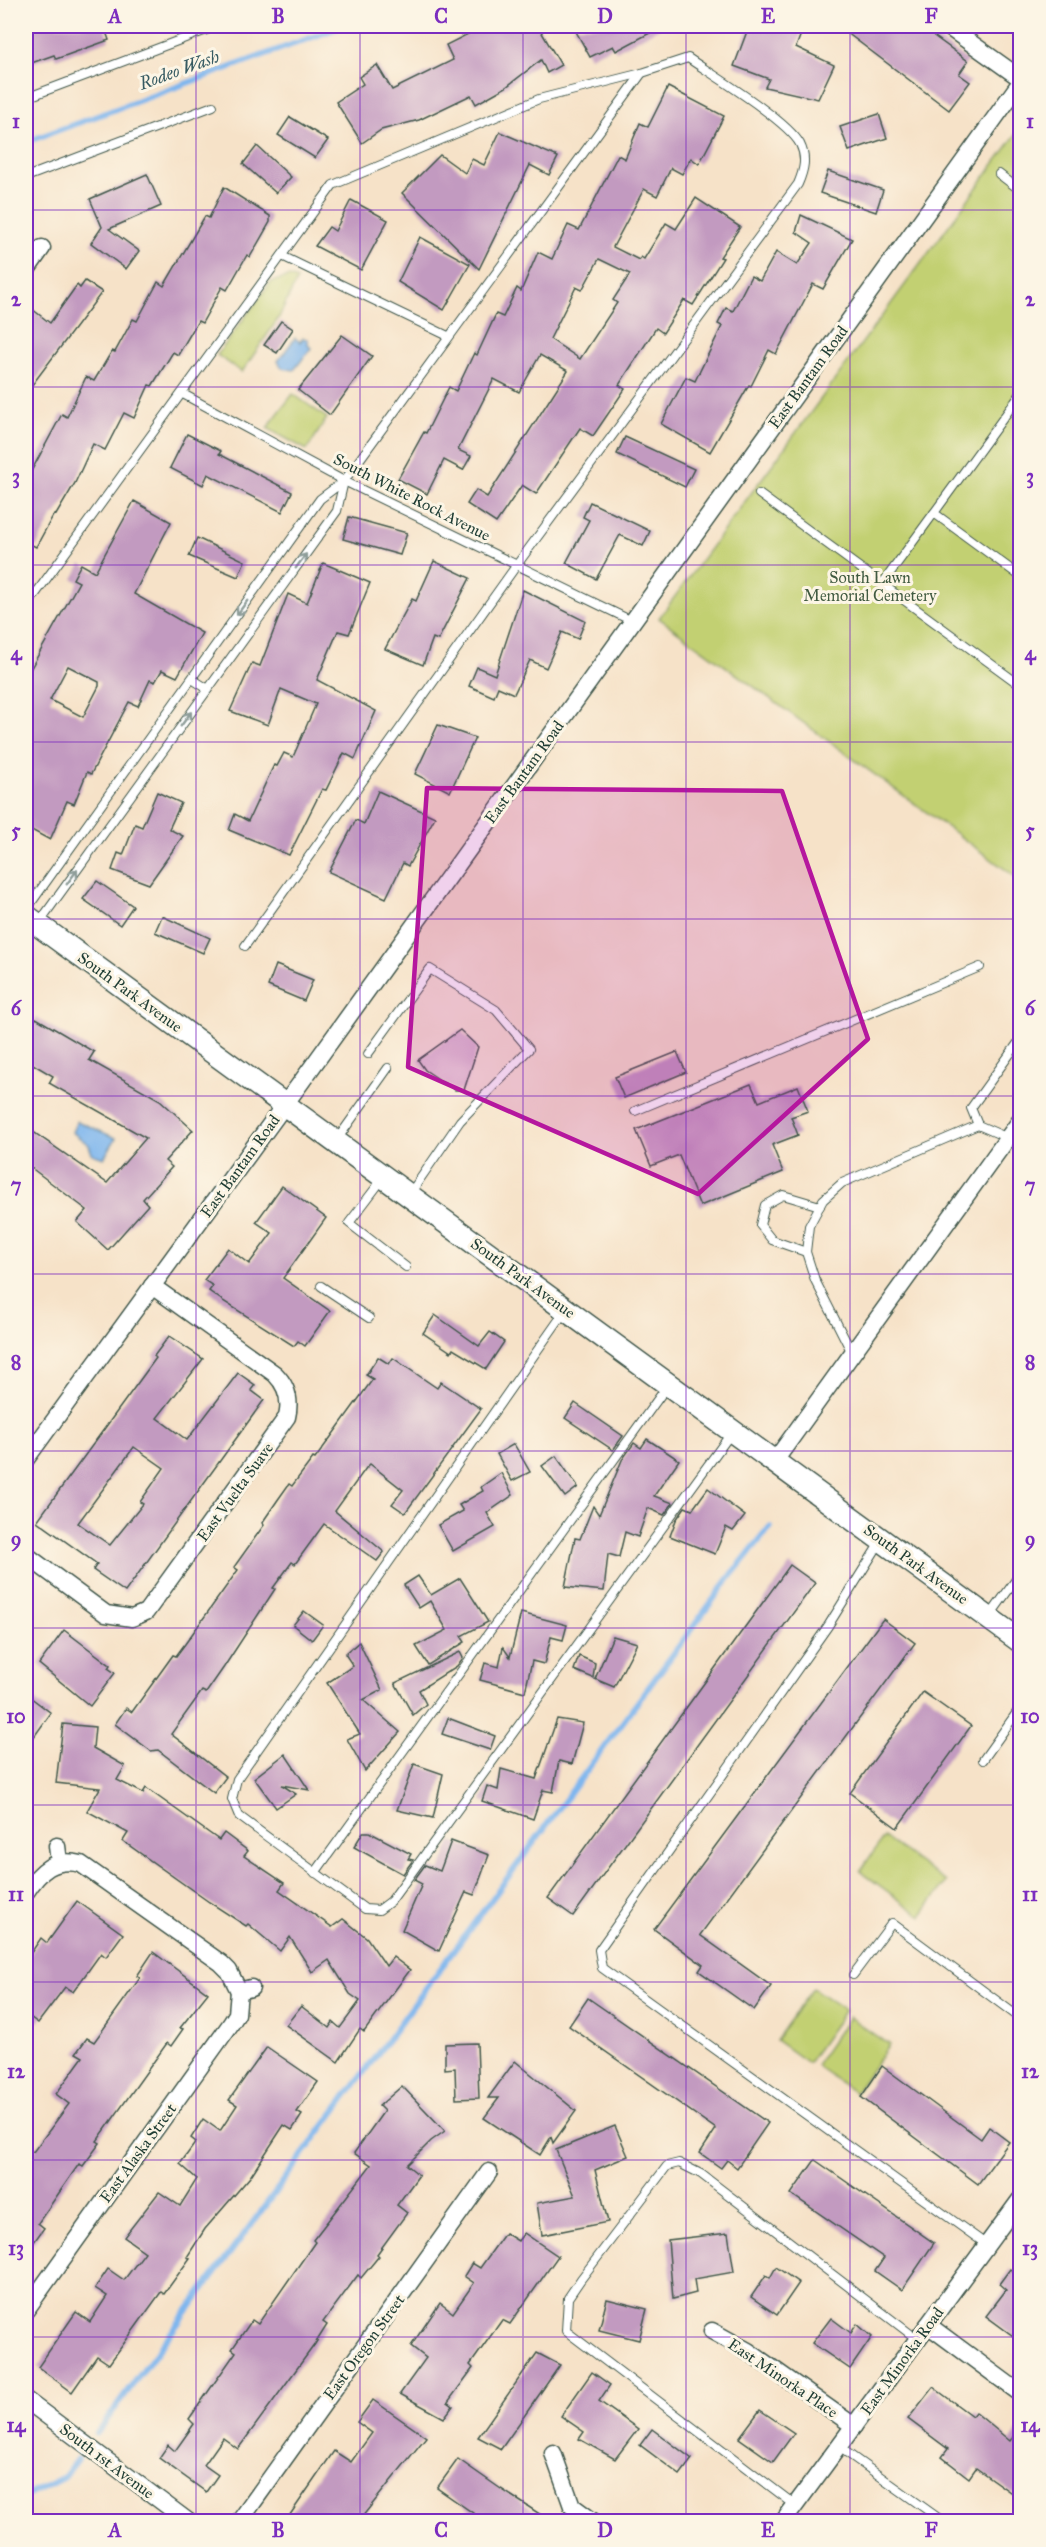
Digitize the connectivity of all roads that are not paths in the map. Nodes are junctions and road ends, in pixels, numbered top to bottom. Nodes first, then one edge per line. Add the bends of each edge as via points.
1 (218, 26) edge
2 (947, 26) edge
3 (642, 73) junction
4 (1020, 78) edge
5 (1020, 83) edge
6 (26, 99) edge
7 (213, 106) dead end
8 (999, 174) dead end
9 (26, 177) edge
10 (1020, 190) edge
11 (42, 248) dead end
12 (282, 256) junction
13 (26, 271) edge
14 (448, 336) junction
15 (183, 394) junction
16 (1020, 395) edge
17 (344, 481) junction
18 (759, 494) dead end
19 (934, 513) junction
20 (516, 566) junction
21 (1020, 576) edge
22 (882, 584) junction
23 (26, 607) edge
24 (632, 621) junction
25 (192, 679) junction
26 (1020, 685) edge
27 (208, 689) junction
28 (30, 917) edge
29 (245, 946) dead end
30 (980, 967) dead end
31 (1020, 1040) edge
32 (368, 1054) dead end
33 (388, 1068) dead end
34 (285, 1104) junction
35 (635, 1111) dead end
36 (1020, 1121) edge
37 (978, 1125) junction
38 (1008, 1138) junction
39 (336, 1142) junction
40 (384, 1176) junction
41 (409, 1195) junction
42 (820, 1206) junction
43 (806, 1252) junction
44 (406, 1267) dead end
45 (152, 1286) junction
46 (321, 1286) dead end
47 (566, 1310) junction
48 (369, 1318) dead end
49 (852, 1354) junction
50 (668, 1384) junction
51 (732, 1431) junction
52 (26, 1459) edge
53 (774, 1462) junction
54 (883, 1540) junction
55 (26, 1555) edge
56 (1020, 1574) edge
57 (988, 1618) junction
58 (1020, 1641) edge
59 (1020, 1708) edge
60 (983, 1760) dead end
61 (315, 1873) junction
62 (26, 1892) edge
63 (853, 1975) dead end
64 (1020, 2018) edge
65 (489, 2172) dead end
66 (1019, 2205) edge
67 (987, 2245) junction
68 (26, 2310) edge
69 (927, 2325) junction
70 (712, 2331) dead end
71 (917, 2339) junction
72 (1020, 2393) edge
73 (26, 2400) edge
74 (854, 2426) junction
75 (839, 2446) junction
76 (553, 2453) dead end
77 (795, 2505) junction
78 (189, 2522) edge
79 (238, 2522) edge
80 (594, 2522) edge
81 (783, 2522) edge
82 (944, 2522) edge

1 - 6 lane
2 - 4 street
3 - 12 lane via 539,99 333,185
3 - 14 lane
3 - 20 lane via 688,58 792,132 803,153 803,172 798,184
5 - 24 street, East Bantam Road
7 - 9 lane
8 - 10 lane
11 - 13 street
12 - 14 lane
12 - 15 lane
14 - 17 lane
15 - 17 lane, South White Rock Avenue
15 - 23 lane
16 - 19 lane
17 - 20 lane, South White Rock Avenue
17 -> 25 lane via 320,499
27 -> 17 lane via 337,511
18 - 22 lane
19 - 21 lane
19 - 22 lane
20 - 24 lane, South White Rock Avenue
20 - 29 lane
22 - 26 lane
24 - 34 street, East Bantam Road
25 - 27 lane
25 - 28 lane
28 -> 27 lane
28 - 34 main road, South Park Avenue
30 - 35 lane
31 - 37 lane via 970,1108
32 - 41 lane via 430,969 496,1010 529,1049 460,1121
33 - 39 lane
34 - 39 main road, South Park Avenue
34 - 45 street, East Bantam Road
36 - 38 street
37 - 38 lane
37 - 42 lane via 842,1183
38 - 49 street
39 - 40 main road, South Park Avenue
40 - 41 main road, South Park Avenue
40 - 44 lane via 349,1223
41 - 47 main road, South Park Avenue
42 - 43 lane via 809,1226
42 - 43 lane via 783,1195 765,1205 760,1225 772,1240
43 - 49 lane via 815,1280
45 - 52 street, East Bantam Road
45 - 55 street, East Vuelta Suave via 275,1374 295,1399 287,1417 157,1599 130,1624 106,1614
46 - 48 lane
47 - 50 main road, South Park Avenue
47 - 61 lane via 237,1779 232,1799 238,1816
49 - 53 street
50 - 51 main road, South Park Avenue
50 - 61 lane
51 - 53 main road, South Park Avenue
51 - 61 lane via 391,1901 379,1910 365,1909
53 - 54 main road, South Park Avenue
54 - 57 main road, South Park Avenue
54 - 67 lane via 828,1626 599,1950 602,1968
56 - 57 lane
57 - 58 main road, South Park Avenue
59 - 60 lane
62 - 68 street, East Alaska Street via 58,1854 81,1863 221,1963 245,1989 230,2025
63 - 64 lane via 892,1923
65 - 79 street, East Oregon Street
66 - 67 street, East Minorka Road
67 - 69 street, East Minorka Road
69 - 71 street, East Minorka Road
69 - 72 street
70 - 74 street, East Minorka Place via 748,2351
71 - 74 street, East Minorka Road
71 - 77 lane via 701,2174 679,2163 667,2166 581,2279 568,2298 566,2331
73 - 78 street, South 1st Avenue
74 - 75 street, East Minorka Road
75 - 77 street, East Minorka Road
75 - 82 lane
76 - 80 street via 572,2506
77 - 81 street, East Minorka Road

